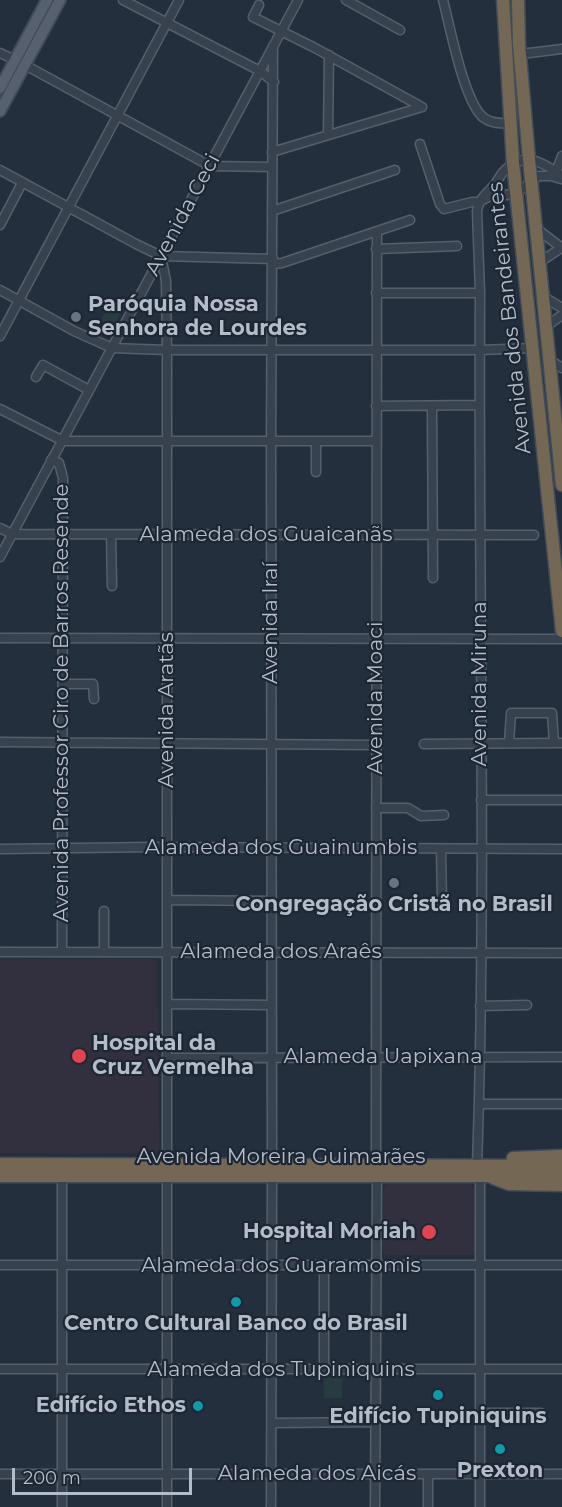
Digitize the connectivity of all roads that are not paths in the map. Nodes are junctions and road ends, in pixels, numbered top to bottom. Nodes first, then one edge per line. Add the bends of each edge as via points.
1 (47, 0) edge
2 (60, 0) edge
3 (123, 0) edge
4 (179, 0) edge
5 (298, 0) edge
6 (346, 0) edge
7 (443, 0) edge
8 (503, 0) edge
9 (518, 0) edge
10 (258, 5) dead end
11 (167, 24) junction
12 (281, 30) junction
13 (400, 30) dead end
14 (273, 46) junction
15 (562, 49) edge
16 (0, 53) edge
17 (520, 54) junction
18 (329, 55) junction
19 (20, 63) junction
20 (261, 71) junction
21 (274, 82) junction
22 (0, 88) edge
23 (0, 111) edge
24 (116, 115) junction
25 (511, 124) junction
26 (328, 135) junction
27 (420, 144) dead end
28 (272, 152) junction
29 (562, 156) edge
30 (529, 159) junction
31 (513, 163) junction
32 (210, 166) junction
33 (272, 167) junction
34 (0, 170) edge
35 (395, 170) dead end
36 (560, 176) edge
37 (531, 181) junction
38 (497, 182) junction
39 (22, 183) junction
40 (518, 192) junction
41 (501, 194) junction
42 (479, 202) junction
43 (69, 208) junction
44 (272, 211) junction
45 (410, 220) dead end
46 (0, 225) edge
47 (537, 229) junction
48 (376, 231) junction
49 (457, 246) dead end
50 (561, 248) edge
51 (376, 249) junction
52 (162, 256) junction
53 (273, 262) junction
54 (540, 262) junction
55 (0, 290) edge
56 (376, 292) junction
57 (480, 293) junction
58 (544, 297) junction
59 (19, 300) junction
60 (562, 308) edge
61 (562, 315) edge
62 (547, 326) junction
63 (0, 336) edge
64 (112, 348) junction
65 (533, 348) junction
66 (167, 350) junction
67 (272, 350) junction
68 (376, 350) junction
69 (480, 350) junction
70 (550, 360) junction
71 (562, 368) edge
72 (36, 377) dead end
73 (558, 388) edge
74 (89, 390) junction
75 (479, 405) junction
76 (376, 406) junction
77 (432, 406) junction
78 (0, 409) edge
79 (63, 441) junction
80 (375, 441) junction
81 (167, 442) junction
82 (271, 442) junction
83 (316, 442) junction
84 (51, 460) junction
85 (316, 472) dead end
86 (562, 485) edge
87 (0, 528) edge
88 (12, 534) junction
89 (63, 535) junction
90 (111, 535) junction
91 (167, 535) junction
92 (272, 535) junction
93 (433, 535) junction
94 (534, 535) dead end
95 (375, 536) junction
96 (479, 536) junction
97 (0, 557) edge
98 (433, 578) dead end
99 (112, 586) dead end
100 (562, 632) edge
101 (0, 638) edge
102 (63, 639) junction
103 (167, 639) junction
104 (271, 639) junction
105 (562, 639) edge
106 (376, 640) junction
107 (481, 640) junction
108 (63, 684) junction
109 (94, 699) dead end
110 (0, 742) edge
111 (63, 743) junction
112 (481, 743) junction
113 (509, 743) junction
114 (558, 743) edge
115 (167, 744) junction
116 (272, 744) junction
117 (424, 744) dead end
118 (376, 745) junction
119 (481, 800) junction
120 (562, 800) edge
121 (376, 808) junction
122 (444, 815) dead end
123 (167, 847) junction
124 (62, 848) junction
125 (272, 848) junction
126 (481, 848) junction
127 (0, 849) edge
128 (441, 849) junction
129 (562, 849) edge
130 (376, 850) junction
131 (167, 900) junction
132 (271, 901) junction
133 (442, 903) dead end
134 (104, 911) dead end
135 (168, 951) junction
136 (0, 952) edge
137 (62, 952) junction
138 (104, 952) junction
139 (481, 952) junction
140 (271, 953) junction
141 (376, 953) junction
142 (562, 953) edge
143 (168, 1004) junction
144 (271, 1005) junction
145 (528, 1005) dead end
146 (480, 1006) junction
147 (272, 1057) junction
148 (168, 1058) junction
149 (376, 1058) junction
150 (480, 1058) junction
151 (562, 1058) edge
152 (479, 1104) junction
153 (562, 1104) edge
154 (562, 1156) edge
155 (0, 1164) edge
156 (562, 1166) edge
157 (167, 1170) junction
158 (272, 1170) junction
159 (376, 1171) junction
160 (485, 1171) junction
161 (0, 1176) edge
162 (62, 1176) junction
163 (562, 1176) edge
164 (562, 1185) edge
165 (0, 1265) edge
166 (62, 1265) junction
167 (480, 1265) junction
168 (562, 1265) edge
169 (167, 1266) junction
170 (272, 1266) junction
171 (324, 1266) junction
172 (376, 1266) junction
173 (0, 1369) edge
174 (62, 1369) junction
175 (562, 1369) edge
176 (166, 1370) junction
177 (272, 1370) junction
178 (376, 1370) junction
179 (480, 1370) junction
180 (324, 1371) junction
181 (480, 1413) junction
182 (541, 1413) dead end
183 (376, 1422) junction
184 (272, 1423) junction
185 (0, 1474) edge
186 (62, 1474) junction
187 (166, 1474) junction
188 (271, 1474) junction
189 (375, 1474) junction
190 (428, 1474) junction
191 (480, 1474) junction
192 (562, 1474) edge
193 (62, 1507) edge
194 (167, 1507) edge
195 (271, 1507) edge
196 (375, 1507) edge
197 (428, 1507) edge
198 (480, 1507) edge

1 - 19 main road
2 - 19 main road
3 - 11 street
4 - 11 street
5 - 12 street, Avenida Ceci
6 - 13 street
7 - 25 street via 470,99 484,118
8 - 25 highway, Avenida dos Bandeirantes
9 - 17 highway, Avenida dos Bandeirantes
10 - 12 street via 252,17
11 - 20 street
11 - 24 street
12 - 14 street, Avenida Ceci
12 - 18 street
14 - 20 street, Avenida Ceci
14 - 21 street, Avenida Iraí
15 - 17 street
16 - 19 street
17 - 30 highway, Avenida dos Bandeirantes
18 - 26 street
18 - 26 street via 422,107
19 - 22 main road
19 - 23 main road
19 - 24 street
20 - 21 street
20 - 32 street, Avenida Ceci
21 - 28 street, Avenida Iraí
24 - 32 street
24 - 43 street
25 - 31 highway, Avenida dos Bandeirantes
26 - 28 street
27 - 42 street via 442,207
28 - 33 street, Avenida Iraí
29 - 36 street
30 - 31 street
30 - 36 street
30 - 37 highway, Avenida dos Bandeirantes
31 - 38 street
31 - 40 highway, Avenida dos Bandeirantes
32 - 33 street
32 - 52 street, Avenida Ceci
33 - 44 street, Avenida Iraí
34 - 39 street
35 - 44 street
36 - 37 street via 544,175
37 - 40 street
37 - 47 highway, Avenida dos Bandeirantes
38 - 41 street
38 - 42 street
39 - 43 street
39 - 46 street
40 - 41 street
40 - 65 highway, Avenida dos Bandeirantes
41 - 42 street via 492,194
42 - 57 street, Avenida Miruna
43 - 52 street
43 - 59 street
44 - 53 street, Avenida Iraí
45 - 48 street
47 - 50 street
47 - 54 highway, Avenida dos Bandeirantes
48 - 51 street, Avenida Moaci
48 - 53 street via 282,263
49 - 51 street
50 - 54 street
51 - 56 street, Avenida Moaci
52 - 53 street
52 - 64 street, Avenida Ceci
52 - 66 street, Avenida Aratãs
53 - 67 street, Avenida Iraí
54 - 58 highway, Avenida dos Bandeirantes
55 - 59 street
56 - 57 street
56 - 68 street, Avenida Moaci
57 - 69 street, Avenida Miruna
58 - 60 street
58 - 62 highway, Avenida dos Bandeirantes
59 - 63 street
59 - 64 street
61 - 62 street
62 - 70 highway, Avenida dos Bandeirantes
64 - 66 street
64 - 74 street, Avenida Ceci
65 - 69 street
65 - 100 highway, Avenida dos Bandeirantes
66 - 67 street
66 - 81 street, Avenida Aratãs
67 - 68 street
67 - 82 street, Avenida Iraí
68 - 69 street
68 - 76 street, Avenida Moaci
69 - 75 street, Avenida Miruna
70 - 71 street
70 - 73 highway, Avenida dos Bandeirantes
72 - 74 street via 43,365
73 - 86 highway, Avenida dos Bandeirantes
74 - 79 street, Avenida Ceci
75 - 77 street
75 - 96 street, Avenida Miruna
76 - 77 street
76 - 80 street, Avenida Moaci
77 - 93 street
78 - 79 street
79 - 81 street
79 - 84 street, Avenida Ceci
80 - 83 street
80 - 95 street, Avenida Moaci
81 - 82 street
81 - 91 street, Avenida Aratãs
82 - 83 street
82 - 92 street, Avenida Iraí
83 - 85 street
84 - 88 street, Avenida Ceci
84 - 89 street, Avenida Professor Ciro de Barros Resende via 61,467
87 - 88 street, Alameda dos Guaicanãs
88 - 89 street, Alameda dos Guaicanãs
88 - 97 street, Avenida Ceci
89 - 90 street, Alameda dos Guaicanãs
89 - 102 street, Avenida Professor Ciro de Barros Resende
90 - 91 street, Alameda dos Guaicanãs
90 - 99 street
91 - 92 street, Alameda dos Guaicanãs
91 - 103 street, Avenida Aratãs
92 - 95 street, Alameda dos Guaicanãs
92 - 104 street, Avenida Iraí
93 - 95 street, Alameda dos Guaicanãs
93 - 96 street, Alameda dos Guaicanãs
93 - 98 street
94 - 96 street, Alameda dos Guaicanãs
95 - 106 street, Avenida Moaci
96 - 107 street, Avenida Miruna
101 - 102 street
102 - 103 street
102 - 108 street, Avenida Professor Ciro de Barros Resende
103 - 104 street
103 - 115 street, Avenida Aratãs
104 - 106 street
104 - 116 street, Avenida Iraí
105 - 107 street
106 - 107 street
106 - 118 street, Avenida Moaci
107 - 112 street, Avenida Miruna
108 - 109 street via 93,684
108 - 111 street, Avenida Professor Ciro de Barros Resende
110 - 111 street
111 - 115 street
111 - 124 street, Avenida Professor Ciro de Barros Resende
112 - 113 street
112 - 117 street
112 - 119 street, Avenida Miruna
113 - 114 street
113 - 114 street via 511,713 552,713
115 - 116 street
115 - 123 street, Avenida Aratãs
116 - 118 street
116 - 125 street, Avenida Iraí
118 - 121 street, Avenida Moaci
119 - 120 street
119 - 126 street, Avenida Miruna
121 - 122 street via 408,808 421,816
121 - 130 street, Avenida Moaci
123 - 124 street, Alameda dos Guainumbis
123 - 125 street, Alameda dos Guainumbis
123 - 131 street, Avenida Aratãs
124 - 127 street, Alameda dos Guainumbis
124 - 137 street, Avenida Professor Ciro de Barros Resende
125 - 130 street, Alameda dos Guainumbis
125 - 132 street, Avenida Iraí
126 - 128 street, Alameda dos Guainumbis
126 - 129 street, Alameda dos Guainumbis
126 - 139 street, Avenida Miruna
128 - 130 street, Alameda dos Guainumbis
128 - 133 street
130 - 141 street, Avenida Moaci
131 - 132 street
131 - 135 street, Avenida Aratãs
132 - 140 street, Avenida Iraí
134 - 138 street
135 - 138 street, Alameda dos Araês
135 - 140 street, Alameda dos Araês
135 - 143 street, Avenida Aratãs
136 - 137 street, Alameda dos Araês
137 - 138 street, Alameda dos Araês
139 - 141 street, Alameda dos Araês
139 - 142 street, Alameda dos Araês
139 - 146 street, Avenida Miruna
140 - 141 street, Alameda dos Araês
140 - 144 street, Avenida Iraí
141 - 149 street, Avenida Moaci
143 - 144 street
143 - 148 street, Avenida Aratãs
144 - 147 street, Avenida Iraí
145 - 146 street
146 - 150 street, Avenida Miruna
147 - 148 street, Alameda Uapixana
147 - 149 street, Alameda Uapixana
147 - 158 street, Avenida Iraí
148 - 157 street, Avenida Aratãs
149 - 150 street, Alameda Uapixana
149 - 159 street, Avenida Moaci
150 - 151 street, Alameda Uapixana
150 - 152 street, Avenida Miruna
152 - 153 street
152 - 160 street, Avenida Miruna
154 - 160 highway via 508,1159
155 - 157 highway, Avenida Moreira Guimarães
156 - 160 highway, Avenida Moreira Guimarães
157 - 158 highway, Avenida Moreira Guimarães
157 - 162 highway, Avenida Moreira Guimarães
157 - 169 street, Avenida Aratãs
158 - 159 highway, Avenida Moreira Guimarães
158 - 170 street, Avenida Iraí
159 - 160 highway, Avenida Moreira Guimarães
159 - 172 street, Avenida Moaci
160 - 163 highway, Avenida Moreira Guimarães
160 - 164 highway via 509,1184
160 - 167 street, Avenida Miruna
161 - 162 highway, Avenida Moreira Guimarães
162 - 166 street
165 - 166 street, Alameda dos Guaramomis
166 - 169 street, Alameda dos Guaramomis
166 - 174 street
167 - 168 street, Alameda dos Guaramomis
167 - 172 street, Alameda dos Guaramomis
167 - 179 street, Avenida Miruna
169 - 170 street, Alameda dos Guaramomis
169 - 176 street, Avenida Aratãs
170 - 171 street, Alameda dos Guaramomis
170 - 177 street, Avenida Iraí
171 - 172 street, Alameda dos Guaramomis
171 - 180 street
172 - 178 street, Avenida Moaci
173 - 174 street, Alameda dos Tupiniquins
174 - 176 street, Alameda dos Tupiniquins
174 - 186 street
175 - 179 street, Alameda dos Tupiniquins
176 - 177 street, Alameda dos Tupiniquins
176 - 187 street, Avenida Aratãs
177 - 180 street, Alameda dos Tupiniquins
177 - 184 street, Avenida Iraí
178 - 179 street, Alameda dos Tupiniquins
178 - 180 street, Alameda dos Tupiniquins
178 - 183 street, Avenida Moaci
179 - 181 street, Avenida Miruna
181 - 182 street
181 - 191 street, Avenida Miruna
183 - 184 street
183 - 189 street, Avenida Moaci
184 - 188 street, Avenida Iraí
185 - 186 street, Alameda dos Aicás
186 - 187 street, Alameda dos Aicás
186 - 193 street
187 - 188 street, Alameda dos Aicás
187 - 194 street, Avenida Aratãs
188 - 189 street, Alameda dos Aicás
188 - 195 street, Avenida Iraí
189 - 190 street, Alameda dos Aicás
189 - 196 street, Avenida Moaci
190 - 191 street, Alameda dos Aicás
190 - 197 street
191 - 192 street, Alameda dos Aicás
191 - 198 street, Avenida Miruna

